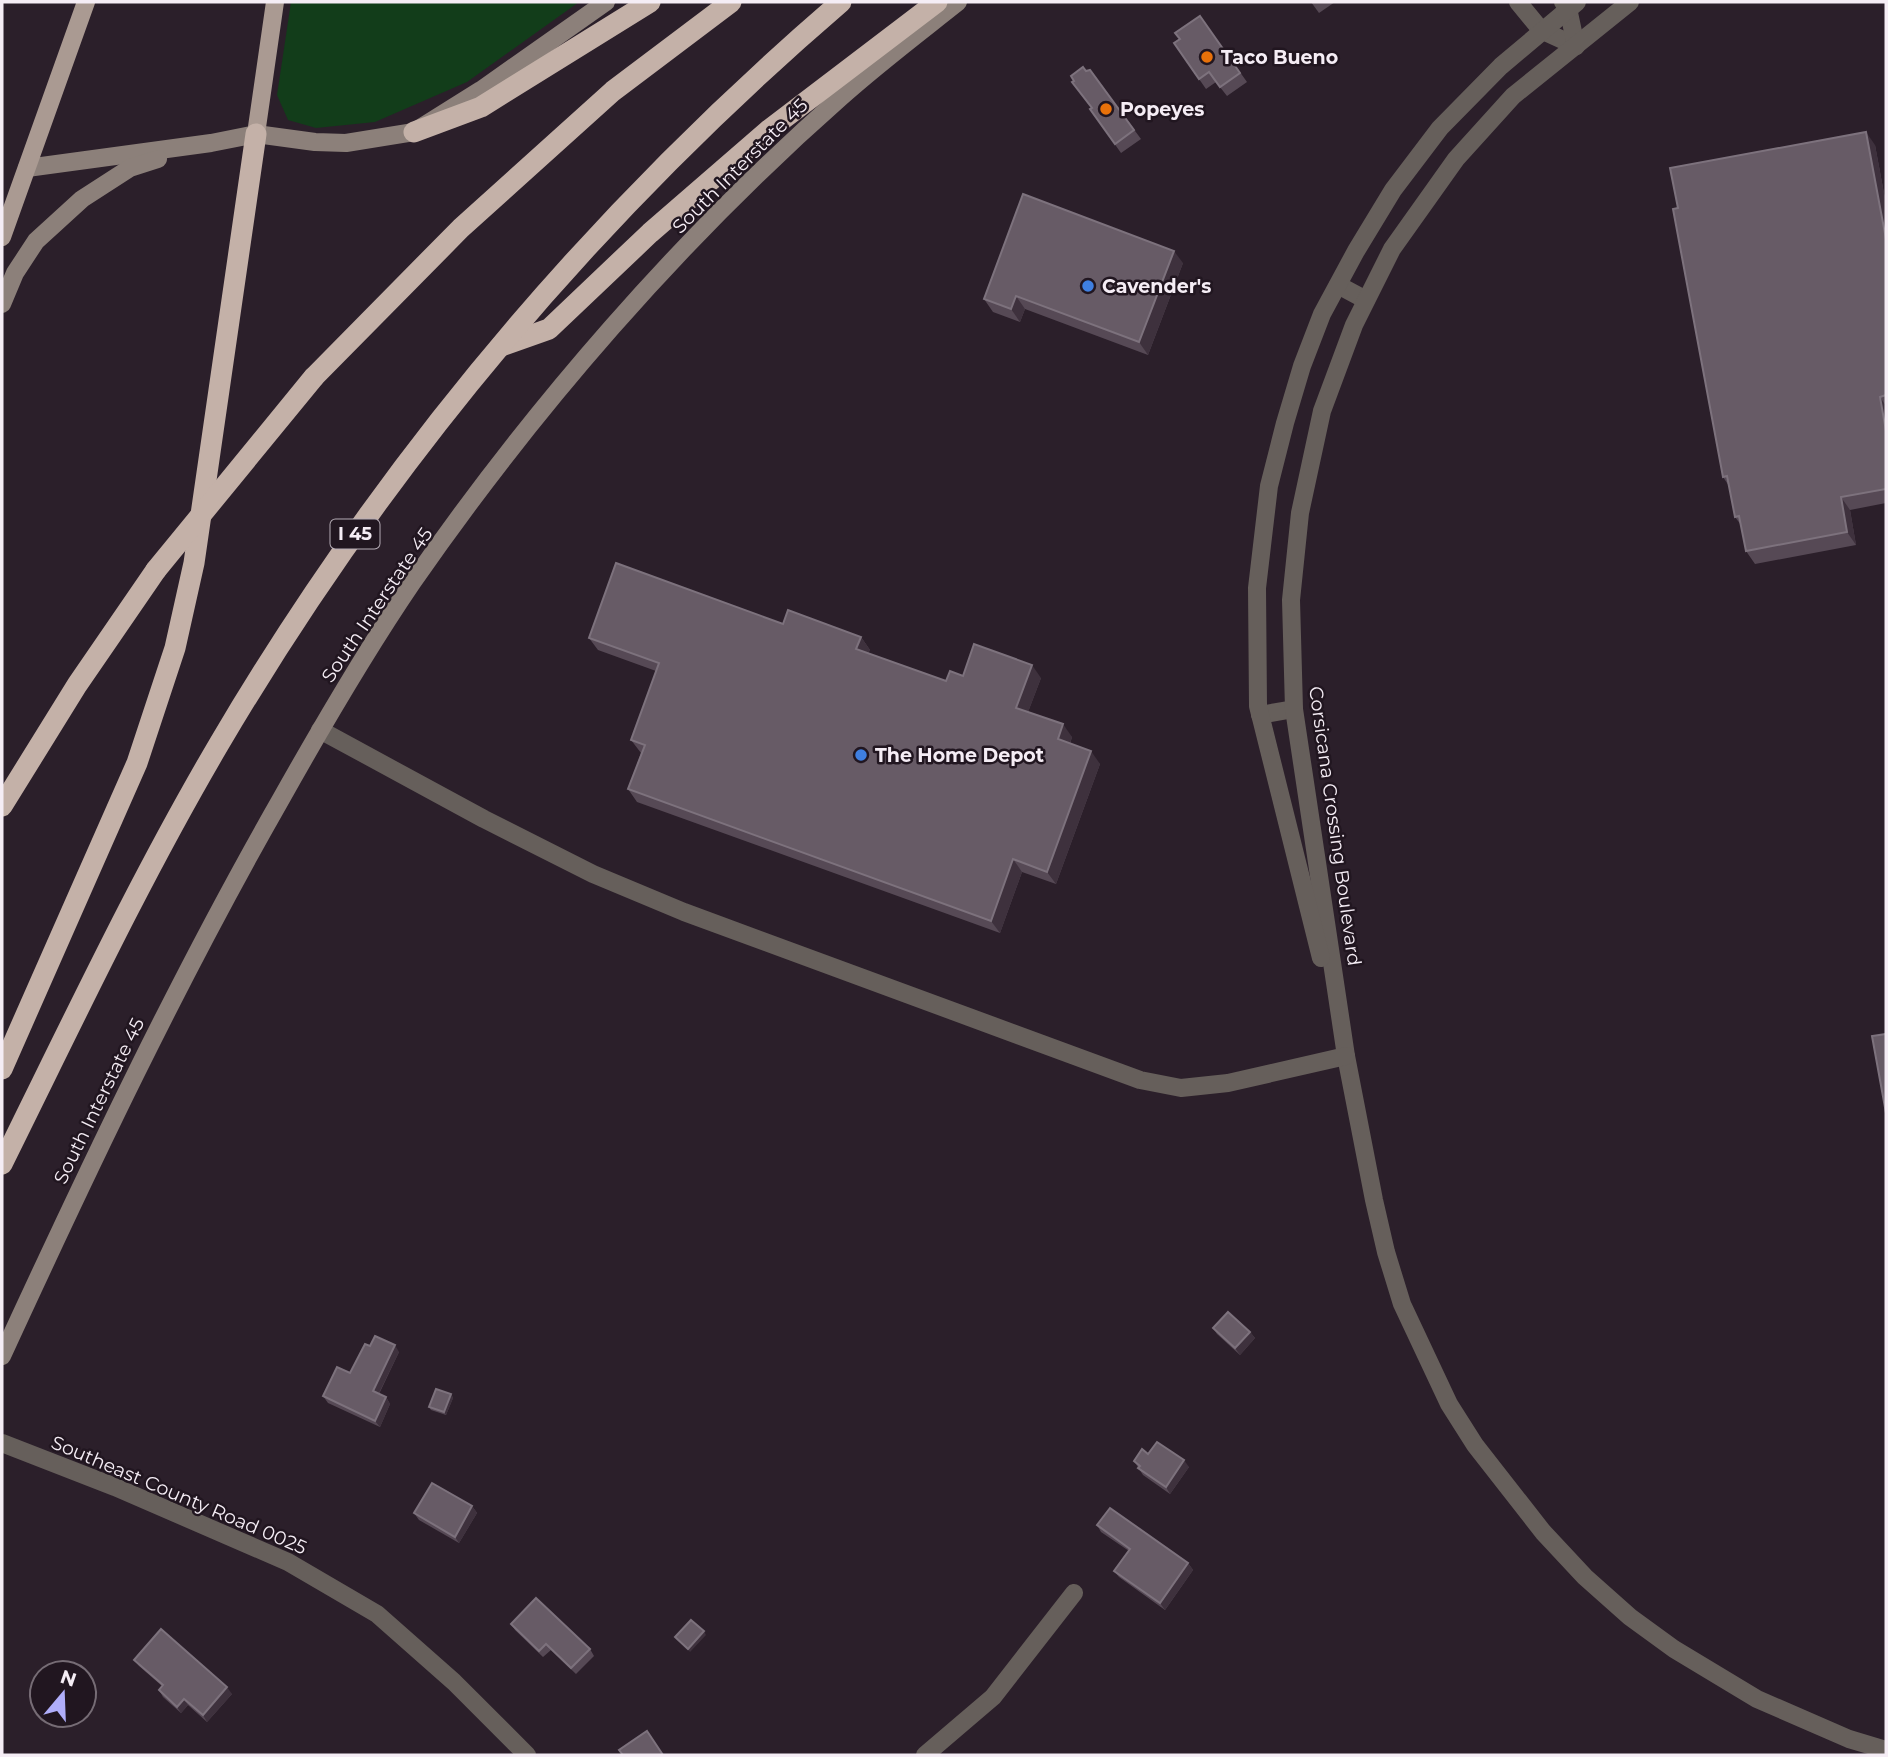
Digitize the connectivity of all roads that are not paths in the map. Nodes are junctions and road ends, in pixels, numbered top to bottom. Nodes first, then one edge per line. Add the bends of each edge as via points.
1 (86, 2) edge
2 (275, 2) edge
3 (606, 2) edge
4 (650, 2) edge
5 (731, 2) edge
6 (841, 2) edge
7 (937, 2) edge
8 (958, 2) edge
9 (1518, 2) edge
10 (1630, 2) edge
11 (1569, 4) edge
12 (1541, 30) junction
13 (1576, 46) junction
14 (414, 132) junction
15 (256, 134) junction
16 (211, 143) junction
17 (27, 169) junction
18 (2, 237) edge
19 (1338, 285) junction
20 (1366, 300) junction
21 (2, 304) edge
22 (499, 347) junction
23 (1294, 709) junction
24 (1260, 715) junction
25 (320, 730) junction
26 (2, 806) edge
27 (1346, 1056) junction
28 (2, 1069) edge
29 (2, 1164) edge
30 (2, 1356) edge
31 (2, 1443) edge
32 (1074, 1593) dead end
33 (1886, 1750) edge
34 (527, 1755) edge
35 (925, 1755) edge

1 - 17 main road
2 - 15 main road
3 - 14 main road
4 - 14 highway via 481,107
5 - 26 highway, bridge via 613,91 461,228 314,377 156,570
6 - 22 highway, I 45 via 645,185
7 - 22 highway via 770,129 549,329
8 - 25 main road, South Interstate 45 via 831,106 725,207 632,307 530,424 411,584
9 - 12 street
10 - 13 street, Corsicana Crossing Boulevard
11 - 12 street, Corsicana Crossing Boulevard
11 - 13 street
12 - 13 street
12 - 19 street, Corsicana Crossing Boulevard via 1440,128 1394,190
13 - 20 street, Corsicana Crossing Boulevard via 1513,96 1456,159 1392,249
14 - 15 main road via 346,143
15 - 16 main road
15 - 28 highway via 194,563 175,648 138,764
16 - 17 main road
16 - 21 main road via 130,168 90,193 36,241
17 - 18 main road
19 - 20 street
19 - 24 street, Corsicana Crossing Boulevard via 1302,366 1269,486 1257,588
20 - 23 street, Corsicana Crossing Boulevard via 1322,411 1300,513 1291,600
22 - 29 highway, I 45 via 372,509 256,683 177,818
23 - 24 street
23 - 27 street, Corsicana Crossing Boulevard
24 - 27 street, Corsicana Crossing Boulevard
25 - 27 street via 593,874 1140,1080 1181,1088 1228,1083
25 - 30 main road, South Interstate 45 via 235,880 97,1148
27 - 33 street, Corsicana Crossing Boulevard via 1374,1200 1402,1304 1449,1404 1506,1487 1585,1577 1674,1649 1757,1699
31 - 34 street, Southeast County Road 0025 via 288,1562 377,1614
32 - 35 street via 993,1698

